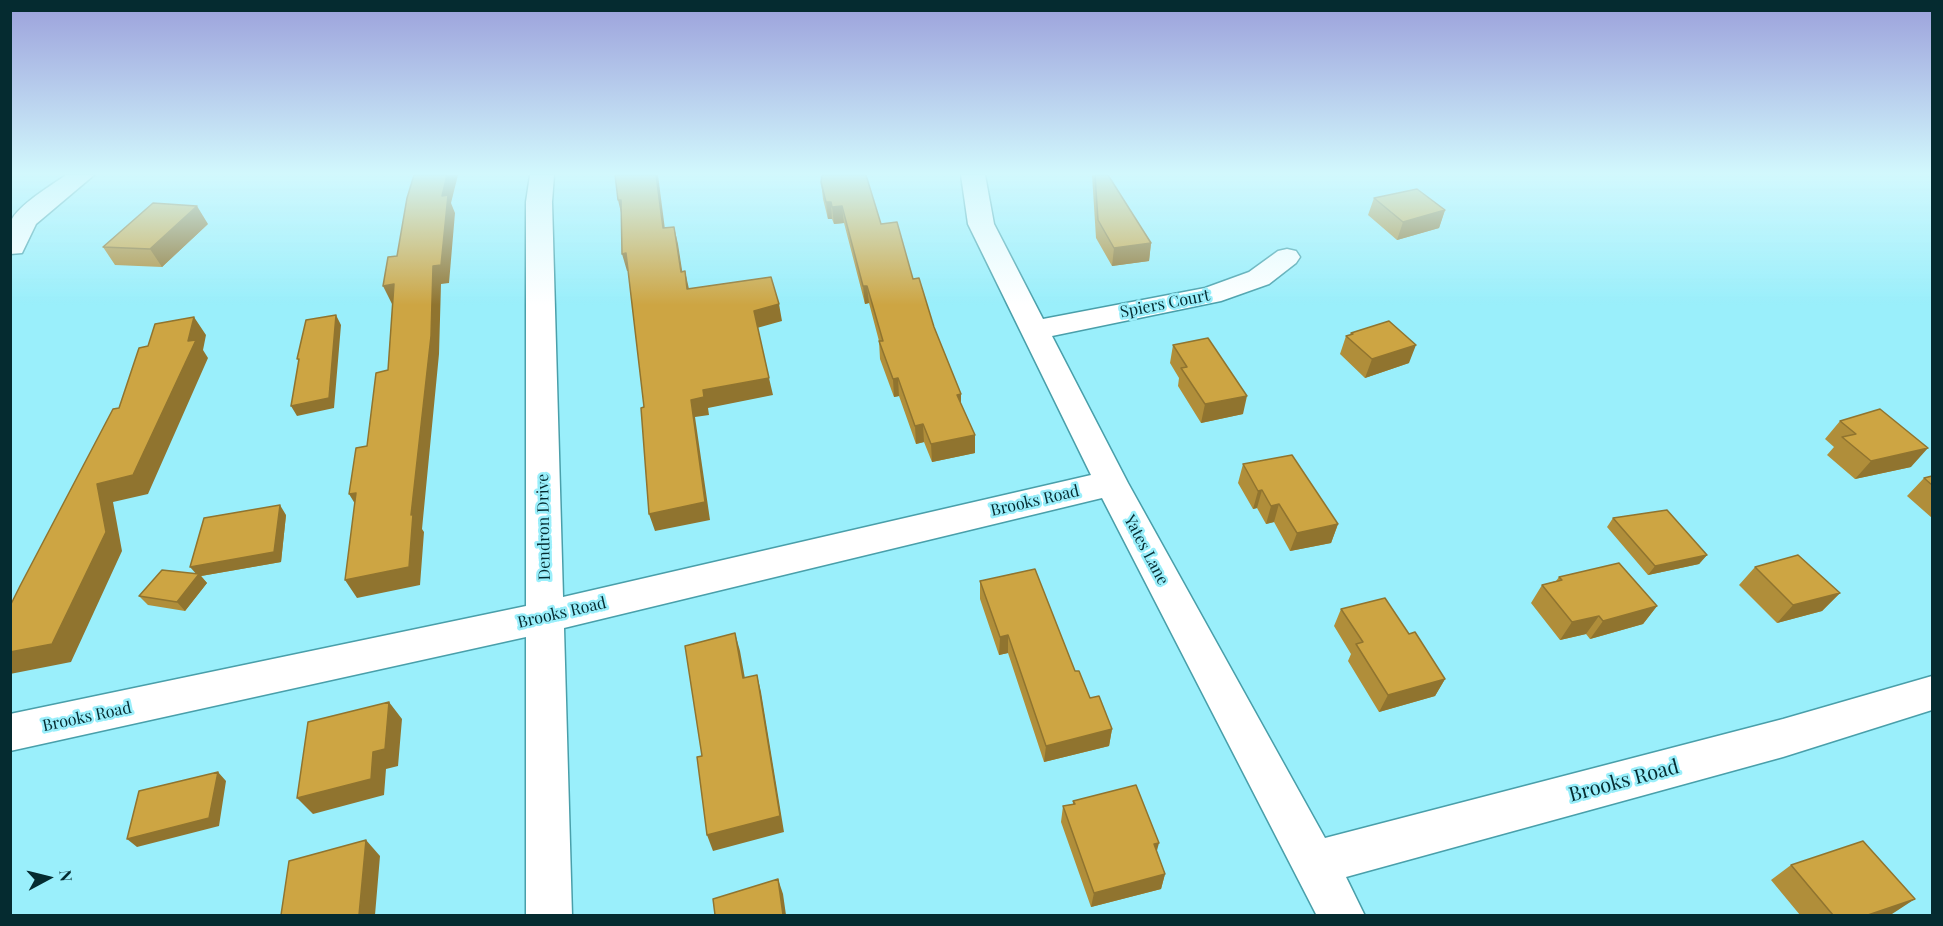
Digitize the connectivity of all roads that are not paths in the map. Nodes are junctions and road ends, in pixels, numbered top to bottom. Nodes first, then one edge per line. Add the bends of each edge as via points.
1 (27, 218) edge
2 (539, 218) edge
3 (980, 218) edge
4 (13, 247) dead end
5 (1287, 257) dead end
6 (1034, 330) junction
7 (1111, 483) junction
8 (545, 617) junction
9 (1932, 693) edge
10 (10, 733) edge
11 (1315, 863) junction
12 (549, 915) edge
13 (1342, 915) edge

1 - 4 street
2 - 8 street, Dendron Drive
3 - 6 street, Yates Lane
5 - 6 street, Spiers Court via 1259,278 1211,295
6 - 7 street, Yates Lane
7 - 8 street, Brooks Road
7 - 11 street, Yates Lane
8 - 10 street, Brooks Road
8 - 12 street, Dendron Drive
9 - 11 street, Brooks Road via 1783,738
11 - 13 street, Yates Lane

